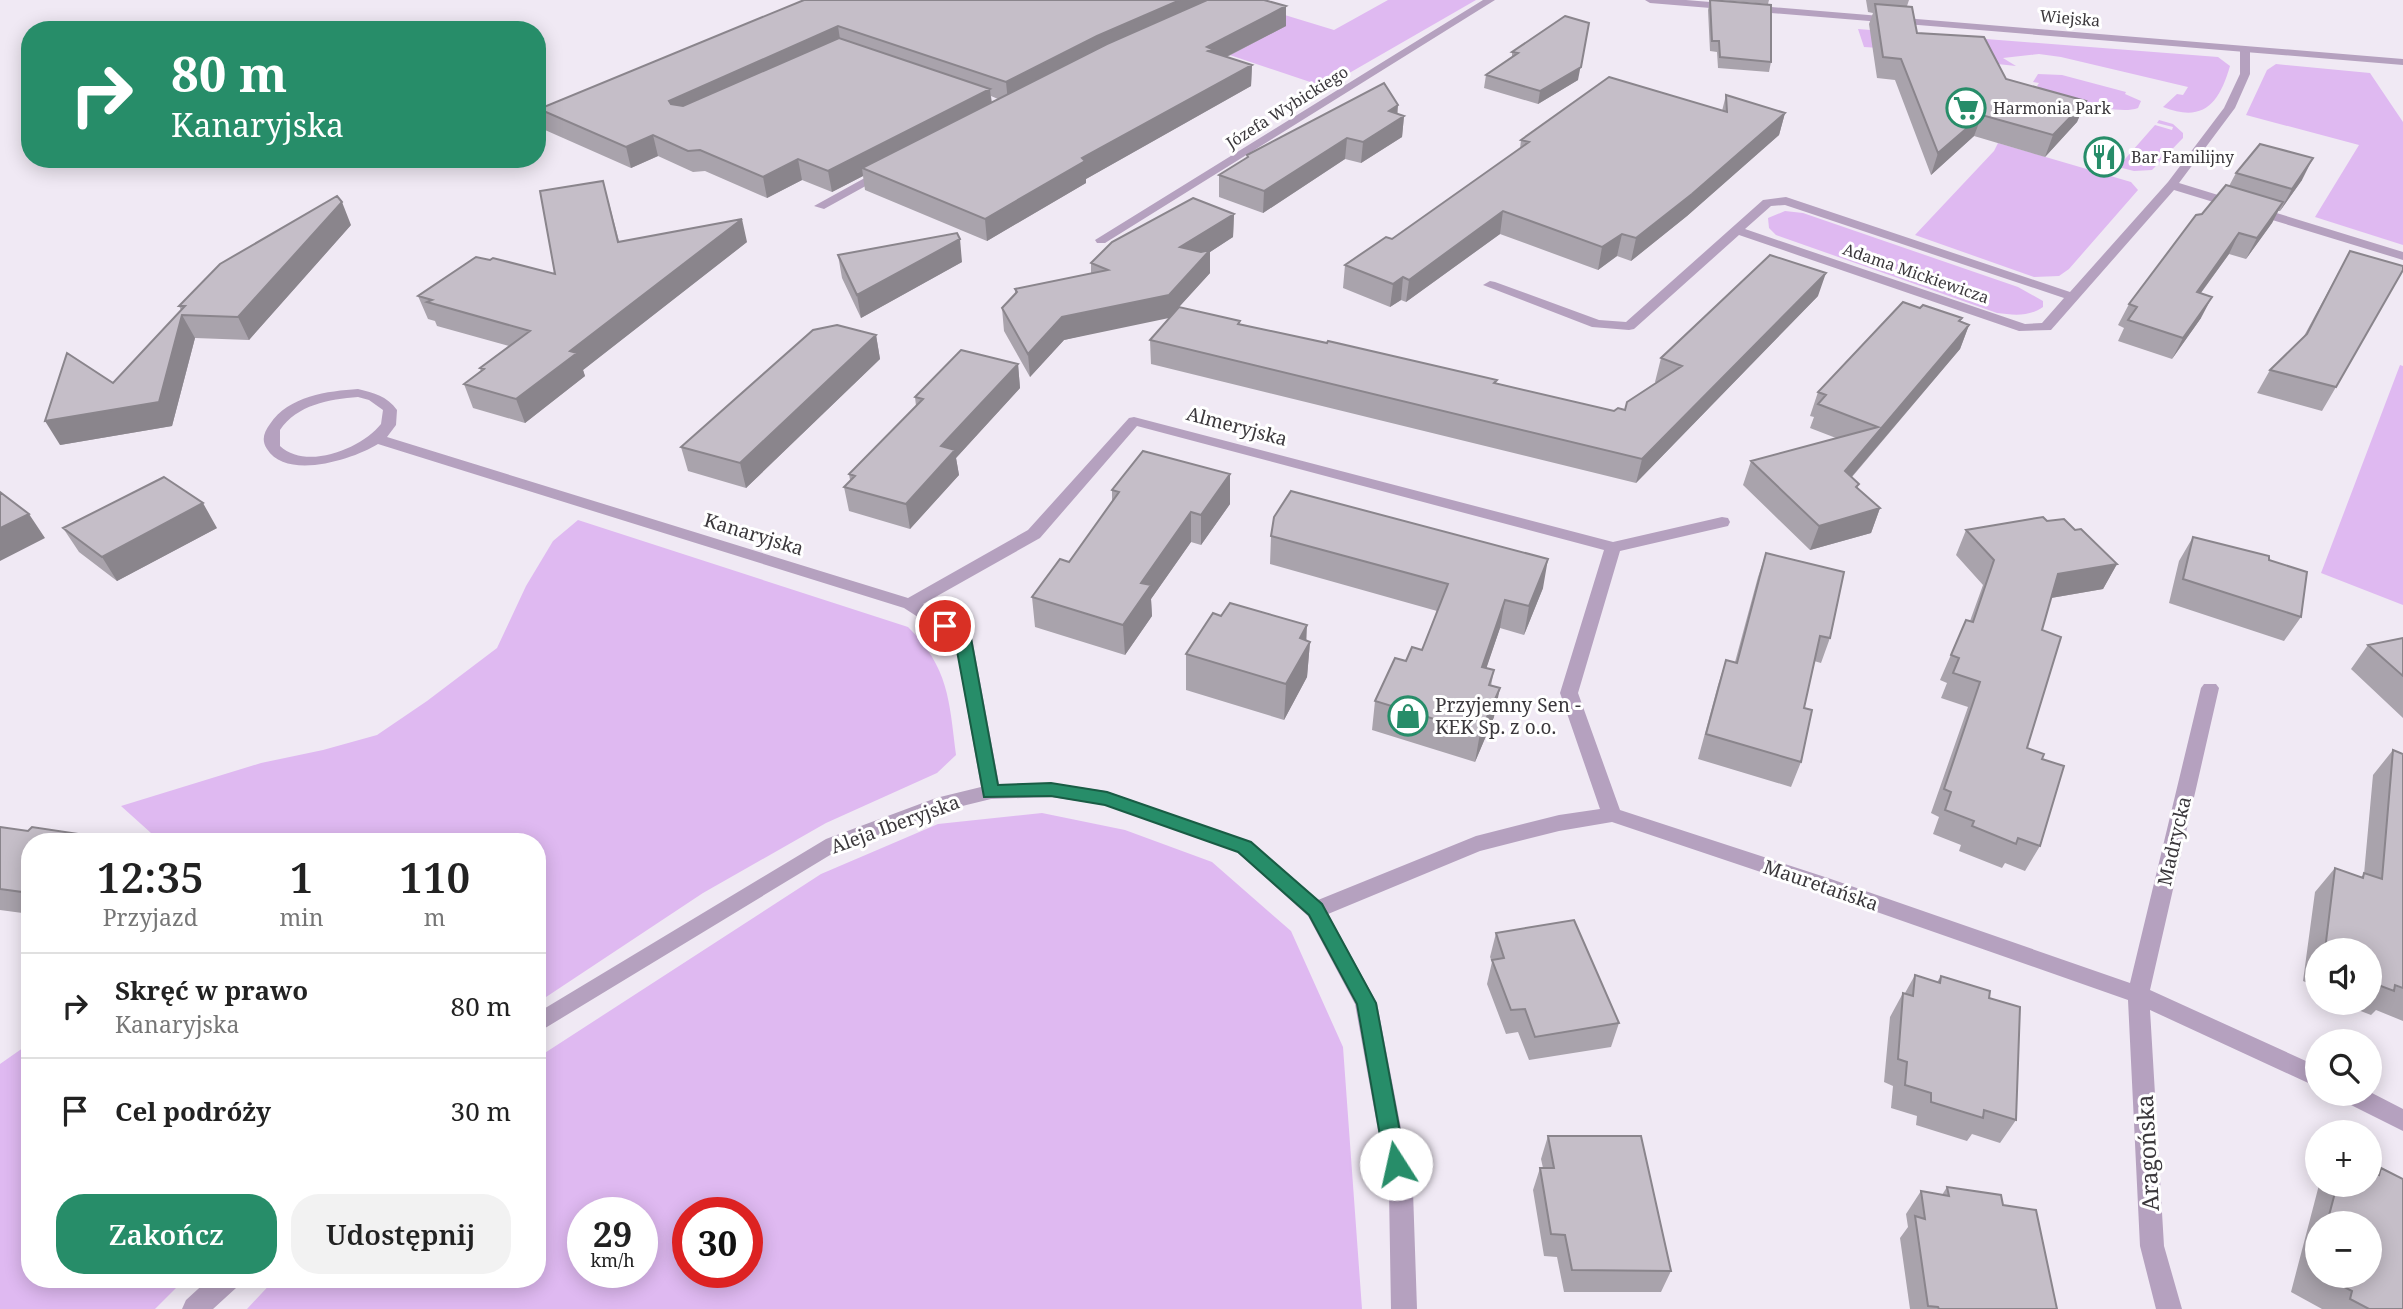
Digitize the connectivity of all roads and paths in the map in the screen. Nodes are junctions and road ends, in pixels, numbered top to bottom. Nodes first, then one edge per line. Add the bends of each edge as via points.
1 (1490, 0) edge
2 (1650, 0) edge
3 (2245, 48) junction
4 (2403, 61) edge
5 (890, 169) edge
6 (2172, 185) junction
7 (820, 206) dead end
8 (1739, 231) junction
9 (1101, 240) dead end
10 (2403, 256) edge
11 (1490, 285) dead end
12 (2073, 297) junction
13 (376, 438) junction
14 (1722, 522) dead end
15 (1613, 547) junction
16 (910, 604) junction
17 (2210, 688) dead end
18 (990, 792) junction
19 (1612, 816) junction
20 (1315, 909) junction
21 (2138, 995) junction
22 (546, 1019) edge
23 (2305, 1072) edge
24 (2374, 1106) edge
25 (2403, 1121) edge
26 (217, 1288) edge
27 (195, 1309) edge
28 (1404, 1309) edge
29 (2169, 1309) edge

1 - 9 street, Józefa Wybickiego
2 - 3 street, Wiejska
3 - 4 street, Wiejska
3 - 6 street, Adama Mickiewicza via 2245,74 2229,108
5 - 7 street
6 - 10 street
6 - 12 street, Adama Mickiewicza
8 - 11 street, Adama Mickiewicza via 1629,326 1597,324
8 - 12 street, Adama Mickiewicza via 1767,203 1786,201
8 - 12 street, Adama Mickiewicza via 2024,328 2046,327
13 - 13 street via 391,418 390,409 385,401 358,393 301,405 274,426 269,438 281,456 297,460 349,452
13 - 16 street, Kanaryjska
14 - 15 street, Almeryjska
15 - 16 street, Almeryjska via 1134,421 1034,534
15 - 19 street via 1569,693
16 - 18 street, Kanaryjska via 963,638
17 - 21 street, Madrycka
18 - 20 street, Aleja Iberyjska via 1051,790 1107,798 1244,847
18 - 22 street, Aleja Iberyjska via 943,803 833,844
19 - 20 street, Mauretańska via 1559,823 1476,844
19 - 21 street, Mauretańska
20 - 28 street, Aleja Iberyjska via 1366,1003 1401,1191
21 - 23 street, Mauretańska
21 - 29 street, Aragońska via 2152,1247
24 - 25 street
26 - 27 street

